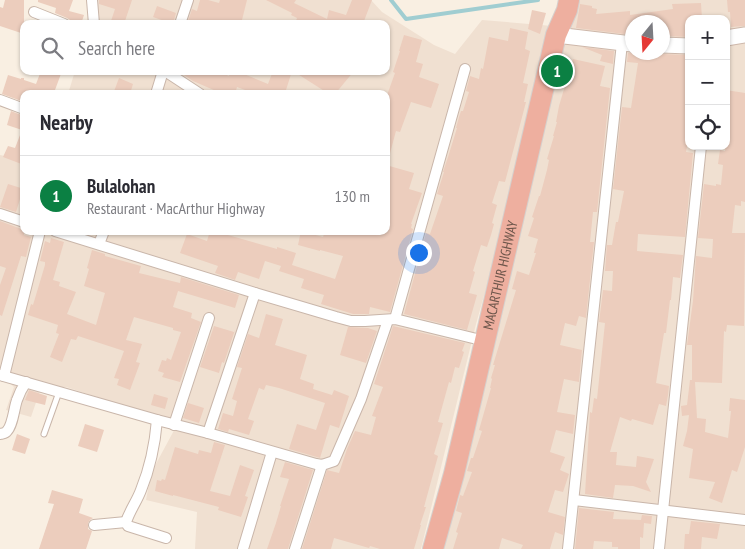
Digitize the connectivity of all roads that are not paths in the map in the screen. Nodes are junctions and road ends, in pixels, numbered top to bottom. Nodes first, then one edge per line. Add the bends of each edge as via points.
1 (92, 0) edge
2 (188, 0) edge
3 (567, 3) edge
4 (34, 12) dead end
5 (54, 20) edge
6 (94, 20) edge
7 (181, 20) edge
8 (556, 35) junction
9 (745, 35) edge
10 (730, 37) edge
11 (625, 43) edge
12 (670, 45) edge
13 (685, 46) edge
14 (625, 60) edge
15 (465, 69) dead end
16 (163, 75) edge
17 (170, 75) edge
18 (157, 90) edge
19 (194, 90) edge
20 (0, 100) edge
21 (20, 107) edge
22 (701, 150) edge
23 (0, 214) edge
24 (20, 221) edge
25 (39, 235) edge
26 (69, 235) edge
27 (102, 235) edge
28 (99, 244) junction
29 (255, 293) junction
30 (209, 318) dead end
31 (392, 319) junction
32 (485, 341) junction
33 (2, 376) edge
34 (26, 382) junction
35 (58, 392) junction
36 (157, 420) junction
37 (174, 425) junction
38 (208, 433) junction
39 (0, 434) edge
40 (44, 434) dead end
41 (272, 452) junction
42 (322, 465) junction
43 (574, 500) junction
44 (663, 511) junction
45 (745, 520) edge
46 (126, 522) junction
47 (94, 525) dead end
48 (166, 538) dead end
49 (243, 549) edge
50 (295, 549) edge
51 (433, 549) edge
52 (568, 549) edge
53 (659, 549) edge

1 - 6 street
2 - 7 street
3 - 8 highway, MACARTHUR HIGHWAY
4 - 5 street
8 - 11 street
8 - 32 highway, MACARTHUR HIGHWAY
9 - 10 street
12 - 13 street
14 - 43 street
15 - 31 street
16 - 18 street
17 - 19 street
20 - 21 street
22 - 44 street
23 - 24 street
25 - 33 street
26 - 28 street
27 - 28 street
28 - 29 street
29 - 31 street via 351,321
29 - 38 street
30 - 37 street
31 - 32 street
31 - 42 street via 334,461
32 - 51 highway, MACARTHUR HIGHWAY
33 - 34 street
34 - 35 street
34 - 39 street via 20,391 10,426
35 - 36 street
35 - 40 lane
36 - 37 street
36 - 46 street via 155,443 142,490
37 - 38 street
38 - 41 street
41 - 42 street
41 - 49 street
42 - 50 street
43 - 44 street
43 - 52 street
44 - 45 street
44 - 53 street
46 - 47 street
46 - 48 street via 128,526

